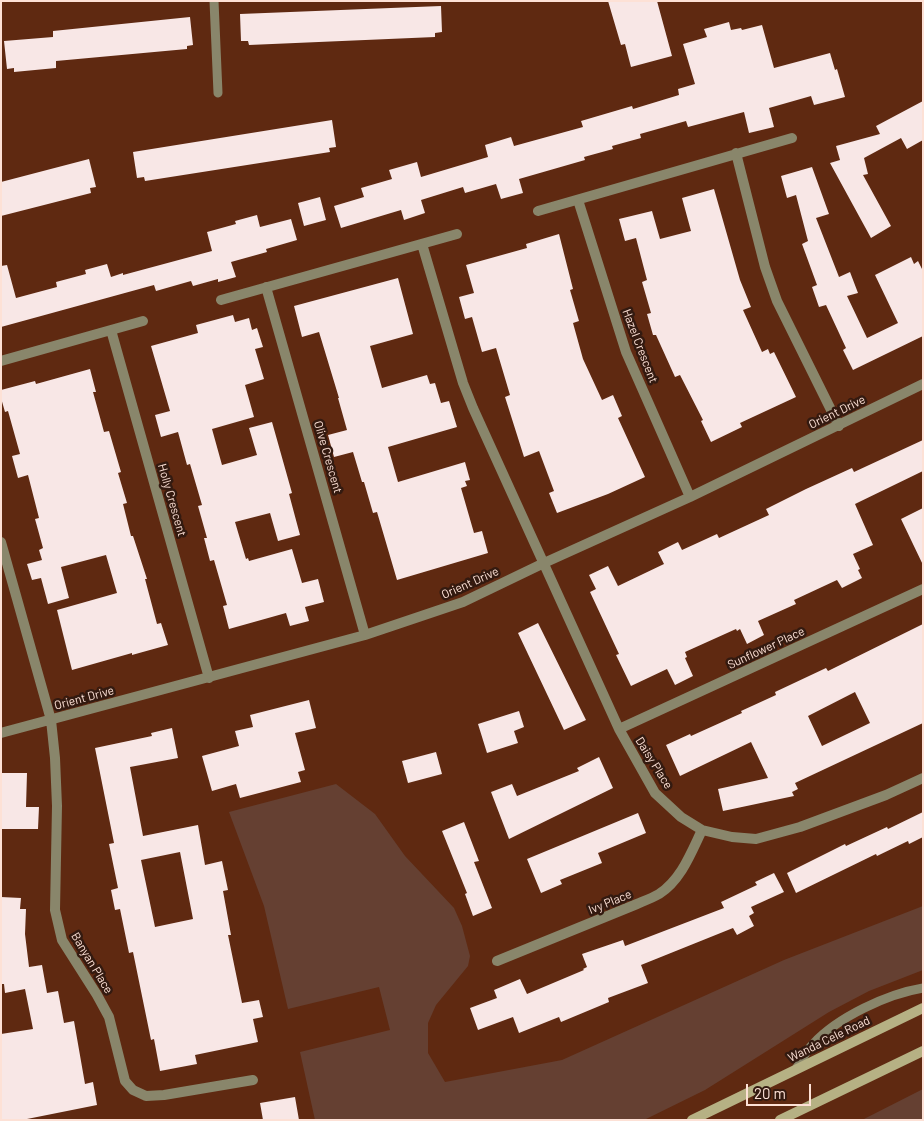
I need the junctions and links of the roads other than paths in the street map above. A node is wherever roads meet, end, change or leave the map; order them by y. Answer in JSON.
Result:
{"nodes":[{"id":1,"x":214,"y":1,"type":"edge"},
{"id":2,"x":218,"y":93,"type":"dead end"},
{"id":3,"x":792,"y":138,"type":"dead end"},
{"id":4,"x":736,"y":153,"type":"junction"},
{"id":5,"x":578,"y":200,"type":"junction"},
{"id":6,"x":538,"y":211,"type":"dead end"},
{"id":7,"x":456,"y":234,"type":"dead end"},
{"id":8,"x":422,"y":244,"type":"junction"},
{"id":9,"x":266,"y":287,"type":"junction"},
{"id":10,"x":221,"y":300,"type":"dead end"},
{"id":11,"x":143,"y":321,"type":"dead end"},
{"id":12,"x":111,"y":330,"type":"junction"},
{"id":13,"x":1,"y":361,"type":"edge"},
{"id":14,"x":923,"y":384,"type":"edge"},
{"id":15,"x":839,"y":426,"type":"junction"},
{"id":16,"x":690,"y":497,"type":"junction"},
{"id":17,"x":1,"y":542,"type":"edge"},
{"id":18,"x":544,"y":563,"type":"junction"},
{"id":19,"x":923,"y":589,"type":"edge"},
{"id":20,"x":365,"y":635,"type":"junction"},
{"id":21,"x":209,"y":678,"type":"junction"},
{"id":22,"x":51,"y":720,"type":"junction"},
{"id":23,"x":619,"y":729,"type":"junction"},
{"id":24,"x":1,"y":734,"type":"edge"},
{"id":25,"x":923,"y":778,"type":"edge"},
{"id":26,"x":702,"y":830,"type":"junction"},
{"id":27,"x":497,"y":961,"type":"dead end"},
{"id":28,"x":923,"y":988,"type":"edge"},
{"id":29,"x":923,"y":1008,"type":"edge"},
{"id":30,"x":923,"y":1051,"type":"edge"},
{"id":31,"x":796,"y":1069,"type":"junction"},
{"id":32,"x":252,"y":1080,"type":"dead end"},
{"id":33,"x":695,"y":1119,"type":"edge"},
{"id":34,"x":780,"y":1120,"type":"edge"}],
"edges":[{"from":1,"to":2,"type":"lane"},
{"from":3,"to":4,"type":"street"},
{"from":4,"to":5,"type":"street"},
{"from":4,"to":15,"type":"street"},
{"from":5,"to":6,"type":"street"},
{"from":5,"to":16,"type":"street","name":"Hazel Crescent"},
{"from":7,"to":8,"type":"street"},
{"from":8,"to":9,"type":"street"},
{"from":8,"to":18,"type":"street"},
{"from":9,"to":10,"type":"street"},
{"from":9,"to":20,"type":"street","name":"Olive Crescent"},
{"from":11,"to":12,"type":"street"},
{"from":12,"to":13,"type":"street"},
{"from":12,"to":21,"type":"street","name":"Holly Crescent"},
{"from":14,"to":15,"type":"street","name":"Orient Drive"},
{"from":15,"to":16,"type":"street","name":"Orient Drive"},
{"from":16,"to":18,"type":"street","name":"Orient Drive"},
{"from":17,"to":22,"type":"street"},
{"from":18,"to":20,"type":"street","name":"Orient Drive"},
{"from":18,"to":23,"type":"street","name":"Daisy Place"},
{"from":19,"to":23,"type":"street","name":"Sunflower Place"},
{"from":20,"to":21,"type":"street","name":"Orient Drive"},
{"from":21,"to":22,"type":"street","name":"Orient Drive"},
{"from":22,"to":24,"type":"street","name":"Orient Drive"},
{"from":22,"to":32,"type":"street","name":"Banyan Place"},
{"from":23,"to":26,"type":"street","name":"Daisy Place"},
{"from":25,"to":26,"type":"street","name":"Daisy Place"},
{"from":26,"to":27,"type":"street","name":"Ivy Place"},
{"from":28,"to":31,"type":"lane"},
{"from":29,"to":31,"type":"street","name":"Wanda Cele Road"},
{"from":30,"to":34,"type":"street"},
{"from":31,"to":33,"type":"street","name":"Wanda Cele Road"}]}
